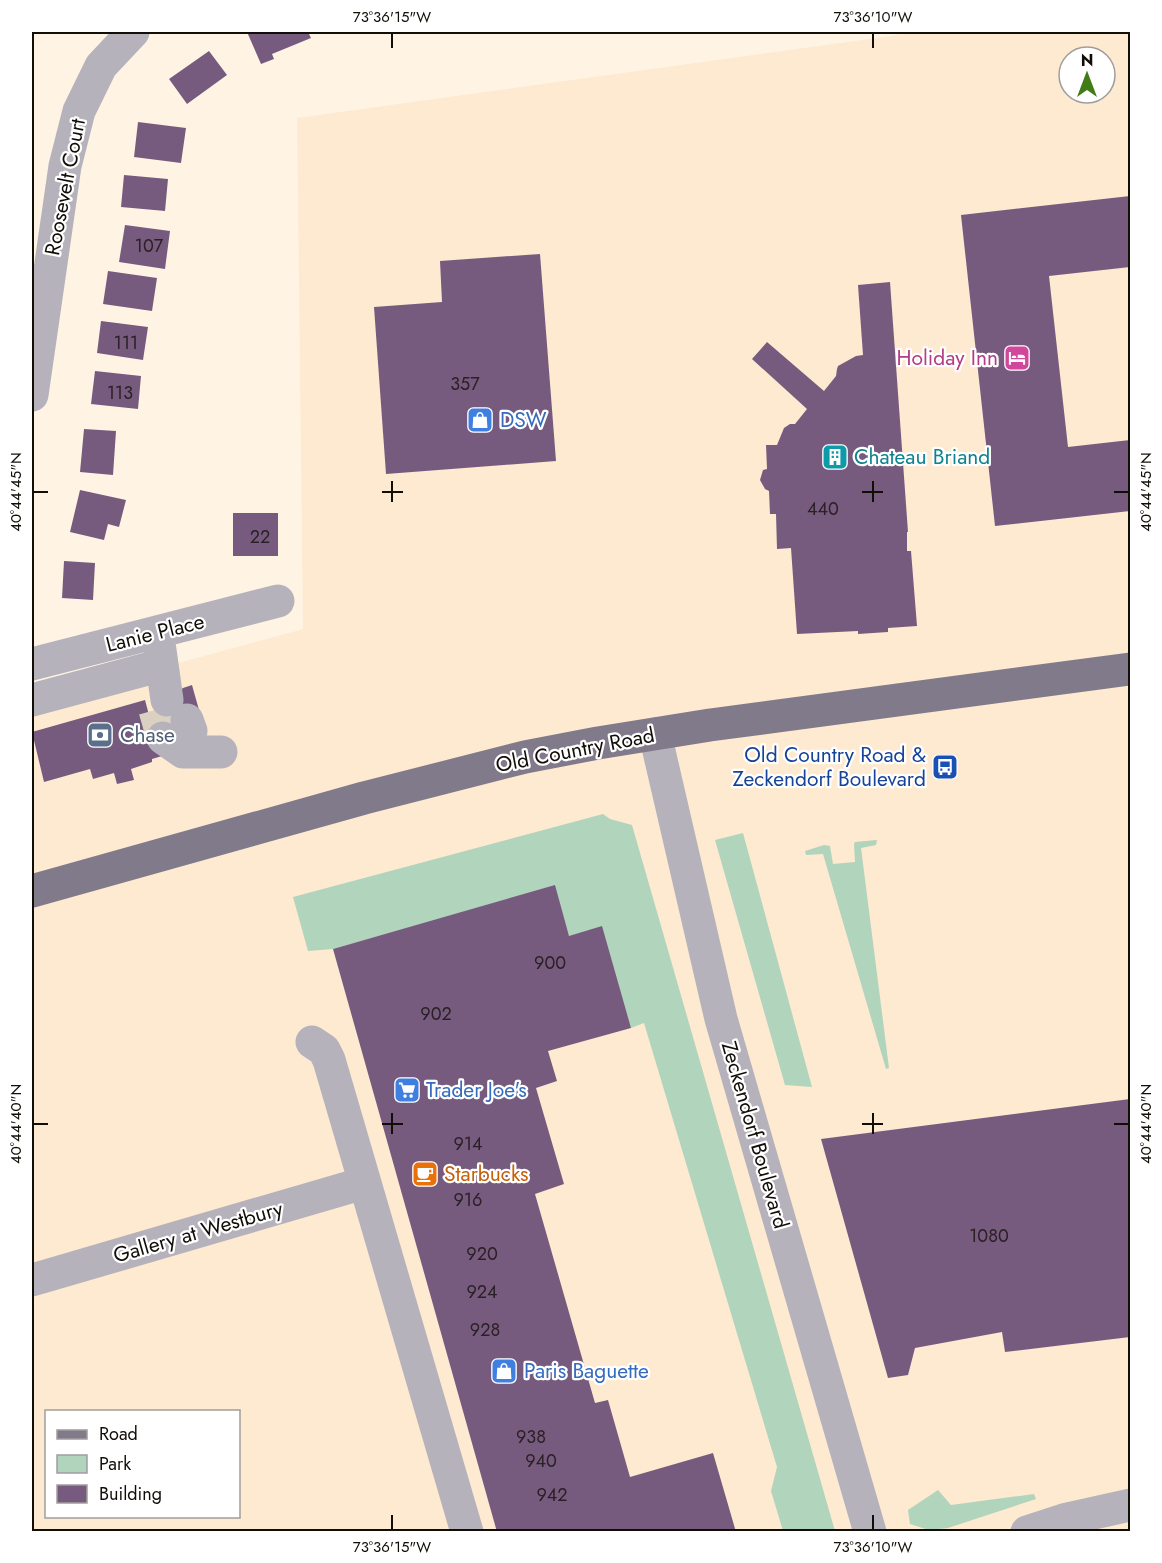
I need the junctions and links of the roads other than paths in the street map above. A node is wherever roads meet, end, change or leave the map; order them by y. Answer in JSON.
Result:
{"nodes":[{"id":1,"x":133,"y":32,"type":"edge"},
{"id":2,"x":32,"y":395,"type":"edge"},
{"id":3,"x":278,"y":602,"type":"dead end"},
{"id":4,"x":157,"y":632,"type":"junction"},
{"id":5,"x":32,"y":664,"type":"edge"},
{"id":6,"x":1131,"y":669,"type":"edge"},
{"id":7,"x":32,"y":700,"type":"edge"},
{"id":8,"x":171,"y":713,"type":"junction"},
{"id":9,"x":655,"y":734,"type":"junction"},
{"id":10,"x":221,"y":752,"type":"dead end"},
{"id":11,"x":32,"y":891,"type":"edge"},
{"id":12,"x":312,"y":1042,"type":"dead end"},
{"id":13,"x":364,"y":1183,"type":"junction"},
{"id":14,"x":32,"y":1280,"type":"edge"},
{"id":15,"x":1131,"y":1505,"type":"edge"},
{"id":16,"x":467,"y":1532,"type":"edge"},
{"id":17,"x":870,"y":1532,"type":"edge"},
{"id":18,"x":1027,"y":1532,"type":"edge"}],
"edges":[{"from":1,"to":2,"type":"street","name":"Roosevelt Court"},
{"from":3,"to":4,"type":"street","name":"Lanie Place"},
{"from":4,"to":5,"type":"street","name":"Lanie Place"},
{"from":4,"to":8,"type":"street"},
{"from":6,"to":9,"type":"main road","name":"Old Country Road"},
{"from":7,"to":8,"type":"street"},
{"from":8,"to":10,"type":"street"},
{"from":9,"to":11,"type":"main road","name":"Old Country Road"},
{"from":9,"to":17,"type":"street","name":"Zeckendorf Boulevard"},
{"from":12,"to":13,"type":"street"},
{"from":13,"to":14,"type":"street","name":"Gallery at Westbury"},
{"from":13,"to":16,"type":"street"},
{"from":15,"to":18,"type":"street"}]}
